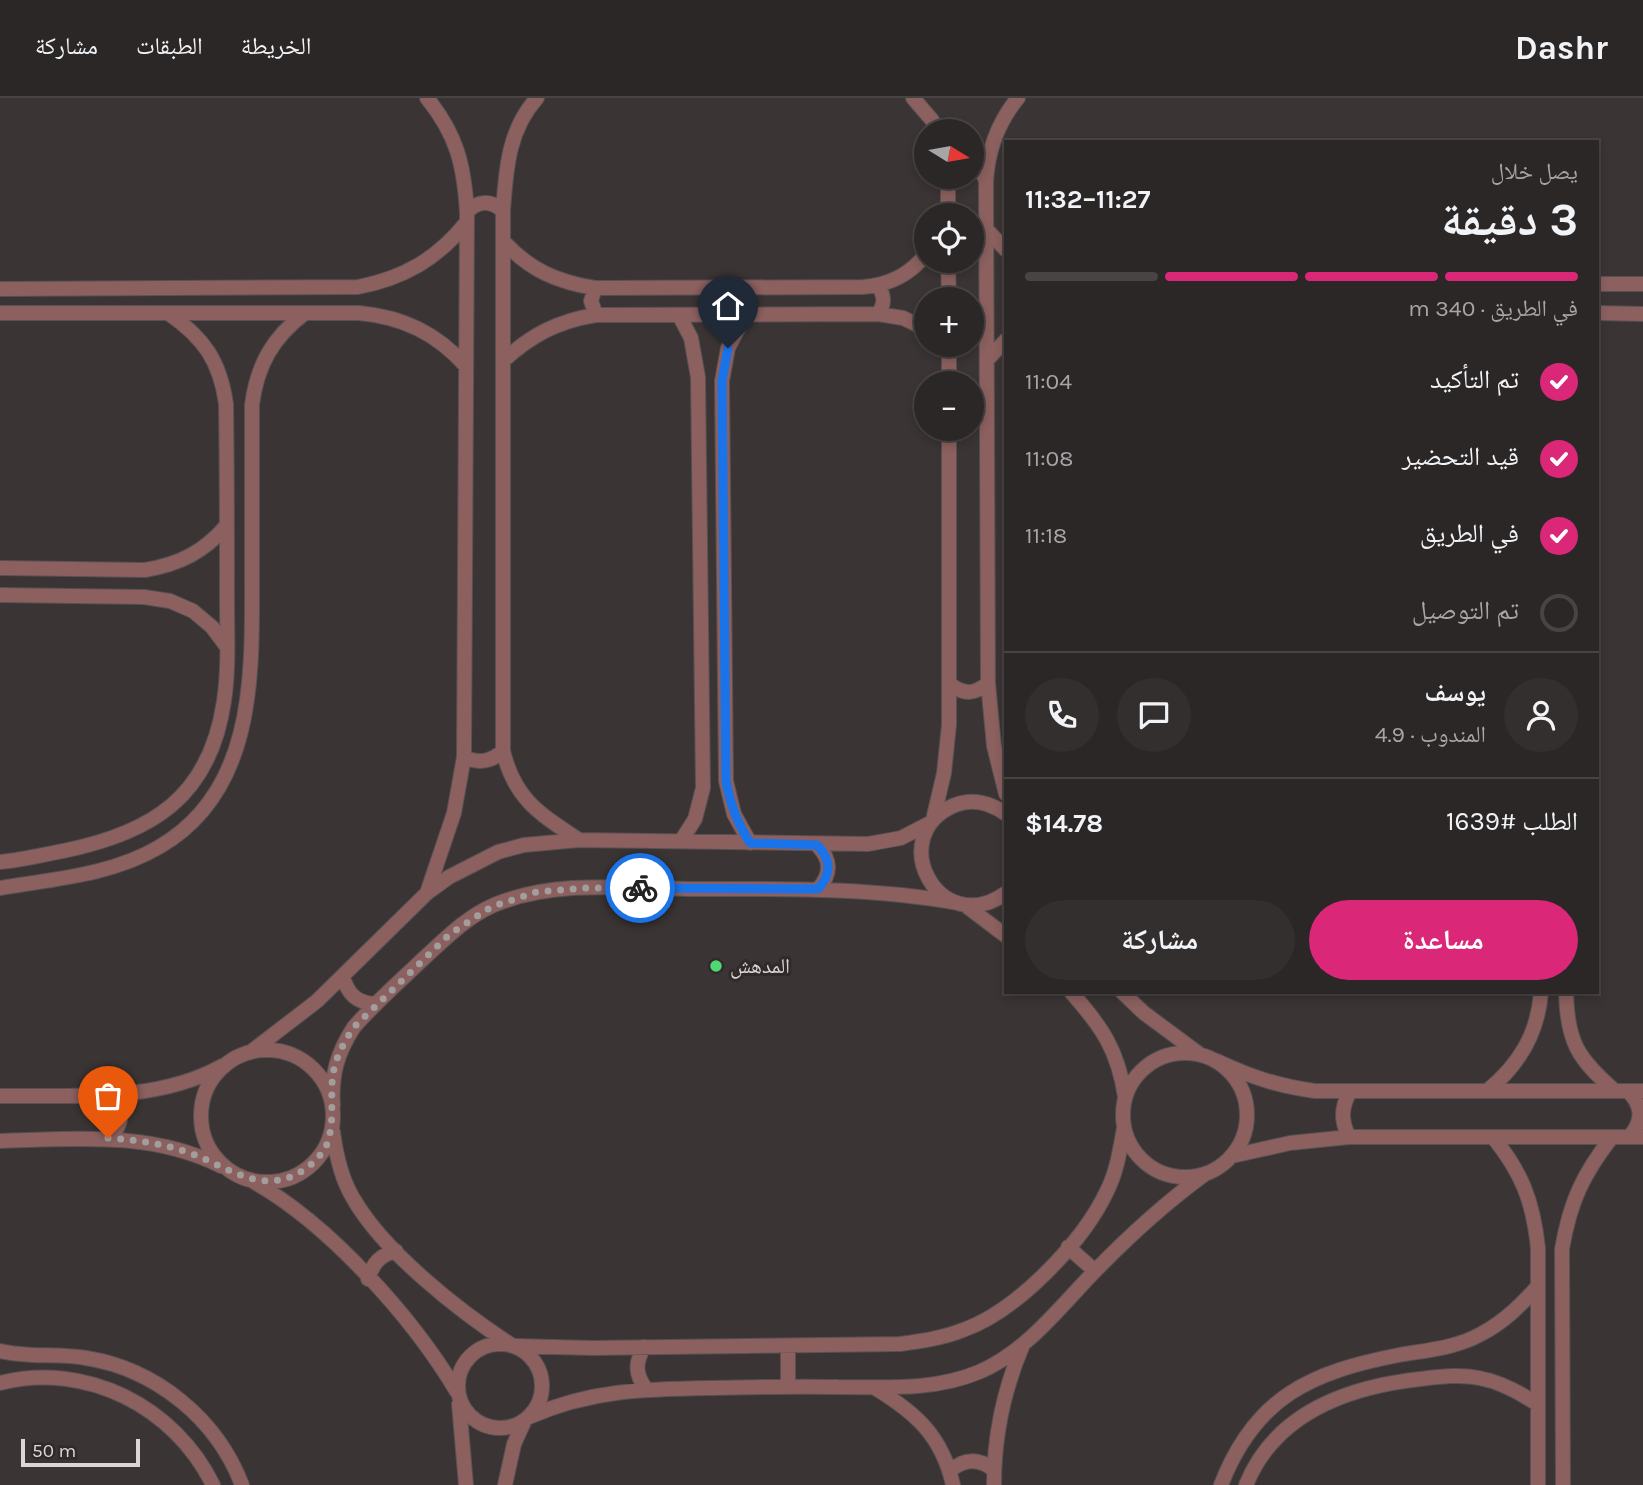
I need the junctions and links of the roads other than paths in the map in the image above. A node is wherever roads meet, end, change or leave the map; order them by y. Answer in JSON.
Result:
{"nodes":[{"id":1,"x":427,"y":98,"type":"edge"},
{"id":2,"x":537,"y":98,"type":"edge"},
{"id":3,"x":913,"y":98,"type":"edge"},
{"id":4,"x":1018,"y":98,"type":"edge"},
{"id":5,"x":931,"y":119,"type":"edge"},
{"id":6,"x":984,"y":176,"type":"edge"},
{"id":7,"x":986,"y":181,"type":"junction"},
{"id":8,"x":503,"y":211,"type":"junction"},
{"id":9,"x":467,"y":218,"type":"junction"},
{"id":10,"x":986,"y":230,"type":"junction"},
{"id":11,"x":503,"y":242,"type":"junction"},
{"id":12,"x":1004,"y":248,"type":"edge"},
{"id":13,"x":914,"y":267,"type":"edge"},
{"id":14,"x":1599,"y":284,"type":"edge"},
{"id":15,"x":1643,"y":284,"type":"edge"},
{"id":16,"x":878,"y":286,"type":"junction"},
{"id":17,"x":358,"y":287,"type":"junction"},
{"id":18,"x":71,"y":288,"type":"junction"},
{"id":19,"x":595,"y":288,"type":"junction"},
{"id":20,"x":0,"y":289,"type":"edge"},
{"id":21,"x":0,"y":313,"type":"edge"},
{"id":22,"x":72,"y":313,"type":"junction"},
{"id":23,"x":169,"y":313,"type":"junction"},
{"id":24,"x":304,"y":313,"type":"junction"},
{"id":25,"x":359,"y":313,"type":"junction"},
{"id":26,"x":746,"y":314,"type":"junction"},
{"id":27,"x":878,"y":314,"type":"junction"},
{"id":28,"x":1643,"y":314,"type":"edge"},
{"id":29,"x":596,"y":315,"type":"junction"},
{"id":30,"x":679,"y":315,"type":"junction"},
{"id":31,"x":1600,"y":316,"type":"edge"},
{"id":32,"x":914,"y":323,"type":"edge"},
{"id":33,"x":1004,"y":342,"type":"edge"},
{"id":34,"x":987,"y":360,"type":"junction"},
{"id":35,"x":503,"y":361,"type":"junction"},
{"id":36,"x":466,"y":366,"type":"junction"},
{"id":37,"x":226,"y":404,"type":"junction"},
{"id":38,"x":252,"y":405,"type":"junction"},
{"id":39,"x":984,"y":407,"type":"edge"},
{"id":40,"x":987,"y":407,"type":"junction"},
{"id":41,"x":949,"y":441,"type":"edge"},
{"id":42,"x":227,"y":525,"type":"junction"},
{"id":43,"x":1,"y":570,"type":"edge"},
{"id":44,"x":145,"y":570,"type":"junction"},
{"id":45,"x":1,"y":593,"type":"edge"},
{"id":46,"x":144,"y":597,"type":"junction"},
{"id":47,"x":227,"y":648,"type":"junction"},
{"id":48,"x":988,"y":684,"type":"junction"},
{"id":49,"x":950,"y":685,"type":"junction"},
{"id":50,"x":503,"y":751,"type":"junction"},
{"id":51,"x":208,"y":757,"type":"junction"},
{"id":52,"x":464,"y":757,"type":"junction"},
{"id":53,"x":229,"y":767,"type":"junction"},
{"id":54,"x":1004,"y":786,"type":"edge"},
{"id":55,"x":1004,"y":813,"type":"edge"},
{"id":56,"x":932,"y":822,"type":"junction"},
{"id":57,"x":579,"y":840,"type":"junction"},
{"id":58,"x":681,"y":841,"type":"junction"},
{"id":59,"x":750,"y":843,"type":"junction"},
{"id":60,"x":817,"y":845,"type":"junction"},
{"id":61,"x":0,"y":862,"type":"edge"},
{"id":62,"x":0,"y":888,"type":"edge"},
{"id":63,"x":818,"y":889,"type":"junction"},
{"id":64,"x":427,"y":893,"type":"junction"},
{"id":65,"x":1004,"y":894,"type":"edge"},
{"id":66,"x":961,"y":904,"type":"junction"},
{"id":67,"x":1004,"y":935,"type":"edge"},
{"id":68,"x":343,"y":975,"type":"junction"},
{"id":69,"x":1073,"y":994,"type":"edge"},
{"id":70,"x":1124,"y":994,"type":"edge"},
{"id":71,"x":1566,"y":994,"type":"edge"},
{"id":72,"x":1540,"y":999,"type":"edge"},
{"id":73,"x":375,"y":1004,"type":"junction"},
{"id":74,"x":1566,"y":1008,"type":"junction"},
{"id":75,"x":252,"y":1051,"type":"junction"},
{"id":76,"x":1199,"y":1053,"type":"junction"},
{"id":77,"x":232,"y":1060,"type":"junction"},
{"id":78,"x":1217,"y":1060,"type":"junction"},
{"id":79,"x":1487,"y":1091,"type":"junction"},
{"id":80,"x":1629,"y":1091,"type":"edge"},
{"id":81,"x":1349,"y":1093,"type":"junction"},
{"id":82,"x":109,"y":1094,"type":"junction"},
{"id":83,"x":0,"y":1096,"type":"edge"},
{"id":84,"x":1125,"y":1097,"type":"junction"},
{"id":85,"x":333,"y":1106,"type":"junction"},
{"id":86,"x":332,"y":1127,"type":"junction"},
{"id":87,"x":1124,"y":1129,"type":"junction"},
{"id":88,"x":1349,"y":1137,"type":"junction"},
{"id":89,"x":1493,"y":1137,"type":"junction"},
{"id":90,"x":1612,"y":1137,"type":"junction"},
{"id":91,"x":1636,"y":1137,"type":"edge"},
{"id":92,"x":108,"y":1138,"type":"junction"},
{"id":93,"x":0,"y":1141,"type":"edge"},
{"id":94,"x":1232,"y":1156,"type":"junction"},
{"id":95,"x":230,"y":1171,"type":"junction"},
{"id":96,"x":1205,"y":1174,"type":"junction"},
{"id":97,"x":250,"y":1180,"type":"junction"},
{"id":98,"x":1068,"y":1247,"type":"junction"},
{"id":99,"x":1538,"y":1248,"type":"junction"},
{"id":100,"x":1562,"y":1249,"type":"junction"},
{"id":101,"x":396,"y":1251,"type":"junction"},
{"id":102,"x":1095,"y":1271,"type":"junction"},
{"id":103,"x":368,"y":1279,"type":"junction"},
{"id":104,"x":1538,"y":1286,"type":"junction"},
{"id":105,"x":512,"y":1345,"type":"junction"},
{"id":106,"x":1023,"y":1345,"type":"junction"},
{"id":107,"x":644,"y":1347,"type":"junction"},
{"id":108,"x":788,"y":1347,"type":"junction"},
{"id":109,"x":1433,"y":1350,"type":"junction"},
{"id":110,"x":0,"y":1351,"type":"edge"},
{"id":111,"x":26,"y":1356,"type":"junction"},
{"id":112,"x":1436,"y":1377,"type":"junction"},
{"id":113,"x":25,"y":1379,"type":"junction"},
{"id":114,"x":0,"y":1383,"type":"edge"},
{"id":115,"x":788,"y":1386,"type":"junction"},
{"id":116,"x":874,"y":1387,"type":"junction"},
{"id":117,"x":646,"y":1389,"type":"junction"},
{"id":118,"x":458,"y":1394,"type":"junction"},
{"id":119,"x":1537,"y":1404,"type":"junction"},
{"id":120,"x":526,"y":1419,"type":"junction"},
{"id":121,"x":212,"y":1431,"type":"junction"},
{"id":122,"x":192,"y":1448,"type":"junction"},
{"id":123,"x":994,"y":1470,"type":"junction"},
{"id":124,"x":952,"y":1478,"type":"edge"},
{"id":125,"x":214,"y":1485,"type":"edge"},
{"id":126,"x":242,"y":1485,"type":"edge"},
{"id":127,"x":466,"y":1485,"type":"edge"},
{"id":128,"x":505,"y":1485,"type":"edge"},
{"id":129,"x":994,"y":1485,"type":"edge"},
{"id":130,"x":1221,"y":1485,"type":"edge"},
{"id":131,"x":1246,"y":1485,"type":"edge"},
{"id":132,"x":1538,"y":1485,"type":"edge"},
{"id":133,"x":1563,"y":1485,"type":"edge"}],
"edges":[{"from":1,"to":9,"type":"street"},
{"from":2,"to":8,"type":"street"},
{"from":3,"to":5,"type":"street"},
{"from":4,"to":7,"type":"street"},
{"from":6,"to":7,"type":"street"},
{"from":7,"to":10,"type":"street"},
{"from":8,"to":9,"type":"street"},
{"from":8,"to":11,"type":"street"},
{"from":9,"to":17,"type":"street"},
{"from":9,"to":36,"type":"street"},
{"from":10,"to":12,"type":"street"},
{"from":10,"to":34,"type":"street"},
{"from":11,"to":19,"type":"street"},
{"from":11,"to":35,"type":"street"},
{"from":13,"to":16,"type":"street"},
{"from":14,"to":15,"type":"street"},
{"from":16,"to":19,"type":"street"},
{"from":16,"to":27,"type":"street"},
{"from":17,"to":18,"type":"street"},
{"from":17,"to":25,"type":"street"},
{"from":18,"to":20,"type":"street"},
{"from":18,"to":22,"type":"street"},
{"from":19,"to":29,"type":"street"},
{"from":21,"to":22,"type":"street"},
{"from":22,"to":23,"type":"street"},
{"from":23,"to":24,"type":"street"},
{"from":23,"to":37,"type":"street"},
{"from":24,"to":25,"type":"street"},
{"from":24,"to":38,"type":"street"},
{"from":25,"to":36,"type":"street"},
{"from":26,"to":27,"type":"street"},
{"from":26,"to":30,"type":"street"},
{"from":26,"to":59,"type":"street"},
{"from":27,"to":32,"type":"street"},
{"from":28,"to":31,"type":"street"},
{"from":29,"to":30,"type":"street"},
{"from":29,"to":35,"type":"street"},
{"from":30,"to":58,"type":"street"},
{"from":33,"to":34,"type":"street"},
{"from":34,"to":40,"type":"street"},
{"from":35,"to":50,"type":"street"},
{"from":36,"to":52,"type":"street"},
{"from":37,"to":38,"type":"street"},
{"from":37,"to":42,"type":"street"},
{"from":38,"to":53,"type":"street"},
{"from":39,"to":40,"type":"street"},
{"from":40,"to":48,"type":"street"},
{"from":41,"to":49,"type":"street"},
{"from":42,"to":44,"type":"street"},
{"from":42,"to":47,"type":"street"},
{"from":43,"to":44,"type":"street"},
{"from":44,"to":46,"type":"street"},
{"from":45,"to":46,"type":"street"},
{"from":46,"to":47,"type":"street"},
{"from":47,"to":51,"type":"street"},
{"from":48,"to":49,"type":"street"},
{"from":48,"to":54,"type":"street"},
{"from":49,"to":56,"type":"street"},
{"from":50,"to":52,"type":"street"},
{"from":50,"to":57,"type":"street"},
{"from":51,"to":53,"type":"street"},
{"from":51,"to":61,"type":"street"},
{"from":52,"to":64,"type":"street"},
{"from":53,"to":62,"type":"street"},
{"from":55,"to":56,"type":"street"},
{"from":56,"to":60,"type":"street"},
{"from":56,"to":66,"type":"street"},
{"from":57,"to":58,"type":"street"},
{"from":57,"to":64,"type":"street"},
{"from":58,"to":59,"type":"street"},
{"from":59,"to":60,"type":"street"},
{"from":60,"to":63,"type":"street"},
{"from":63,"to":66,"type":"street"},
{"from":63,"to":73,"type":"street"},
{"from":64,"to":68,"type":"street"},
{"from":65,"to":66,"type":"street"},
{"from":66,"to":67,"type":"street"},
{"from":68,"to":73,"type":"street"},
{"from":68,"to":75,"type":"street"},
{"from":69,"to":84,"type":"street"},
{"from":70,"to":76,"type":"street"},
{"from":71,"to":74,"type":"street"},
{"from":72,"to":74,"type":"street"},
{"from":72,"to":79,"type":"street"},
{"from":73,"to":85,"type":"street"},
{"from":74,"to":80,"type":"street"},
{"from":75,"to":77,"type":"street"},
{"from":75,"to":85,"type":"street"},
{"from":76,"to":78,"type":"street"},
{"from":76,"to":84,"type":"street"},
{"from":77,"to":82,"type":"street"},
{"from":77,"to":95,"type":"street"},
{"from":78,"to":81,"type":"street"},
{"from":78,"to":94,"type":"street"},
{"from":79,"to":80,"type":"street"},
{"from":79,"to":81,"type":"street"},
{"from":80,"to":91,"type":"street"},
{"from":81,"to":88,"type":"street"},
{"from":82,"to":83,"type":"street"},
{"from":82,"to":92,"type":"street"},
{"from":84,"to":87,"type":"street"},
{"from":85,"to":86,"type":"street"},
{"from":86,"to":97,"type":"street"},
{"from":86,"to":101,"type":"street"},
{"from":87,"to":96,"type":"street"},
{"from":87,"to":98,"type":"street"},
{"from":88,"to":89,"type":"street"},
{"from":88,"to":94,"type":"street"},
{"from":89,"to":90,"type":"street"},
{"from":89,"to":99,"type":"street"},
{"from":90,"to":91,"type":"street"},
{"from":90,"to":100,"type":"street"},
{"from":92,"to":93,"type":"street"},
{"from":92,"to":95,"type":"street"},
{"from":94,"to":96,"type":"street"},
{"from":95,"to":97,"type":"street"},
{"from":96,"to":102,"type":"street"},
{"from":97,"to":103,"type":"street"},
{"from":98,"to":102,"type":"street"},
{"from":98,"to":108,"type":"street"},
{"from":99,"to":100,"type":"street"},
{"from":99,"to":104,"type":"street"},
{"from":100,"to":133,"type":"street"},
{"from":101,"to":103,"type":"street"},
{"from":101,"to":105,"type":"street"},
{"from":102,"to":106,"type":"street"},
{"from":103,"to":118,"type":"street"},
{"from":104,"to":109,"type":"street"},
{"from":104,"to":119,"type":"street"},
{"from":105,"to":107,"type":"street"},
{"from":105,"to":118,"type":"street"},
{"from":105,"to":120,"type":"street"},
{"from":106,"to":116,"type":"street"},
{"from":106,"to":123,"type":"street"},
{"from":107,"to":108,"type":"street"},
{"from":107,"to":117,"type":"street"},
{"from":108,"to":115,"type":"street"},
{"from":109,"to":112,"type":"street"},
{"from":109,"to":130,"type":"street"},
{"from":110,"to":111,"type":"street"},
{"from":111,"to":113,"type":"street"},
{"from":111,"to":121,"type":"street"},
{"from":112,"to":119,"type":"street"},
{"from":112,"to":131,"type":"street"},
{"from":113,"to":114,"type":"street"},
{"from":113,"to":122,"type":"street"},
{"from":115,"to":116,"type":"street"},
{"from":115,"to":117,"type":"street"},
{"from":116,"to":124,"type":"street"},
{"from":117,"to":120,"type":"street"},
{"from":118,"to":120,"type":"street"},
{"from":118,"to":127,"type":"street"},
{"from":119,"to":132,"type":"street"},
{"from":120,"to":128,"type":"street"},
{"from":121,"to":122,"type":"street"},
{"from":121,"to":126,"type":"street"},
{"from":122,"to":125,"type":"street"},
{"from":123,"to":124,"type":"street"},
{"from":123,"to":129,"type":"street"}]}
